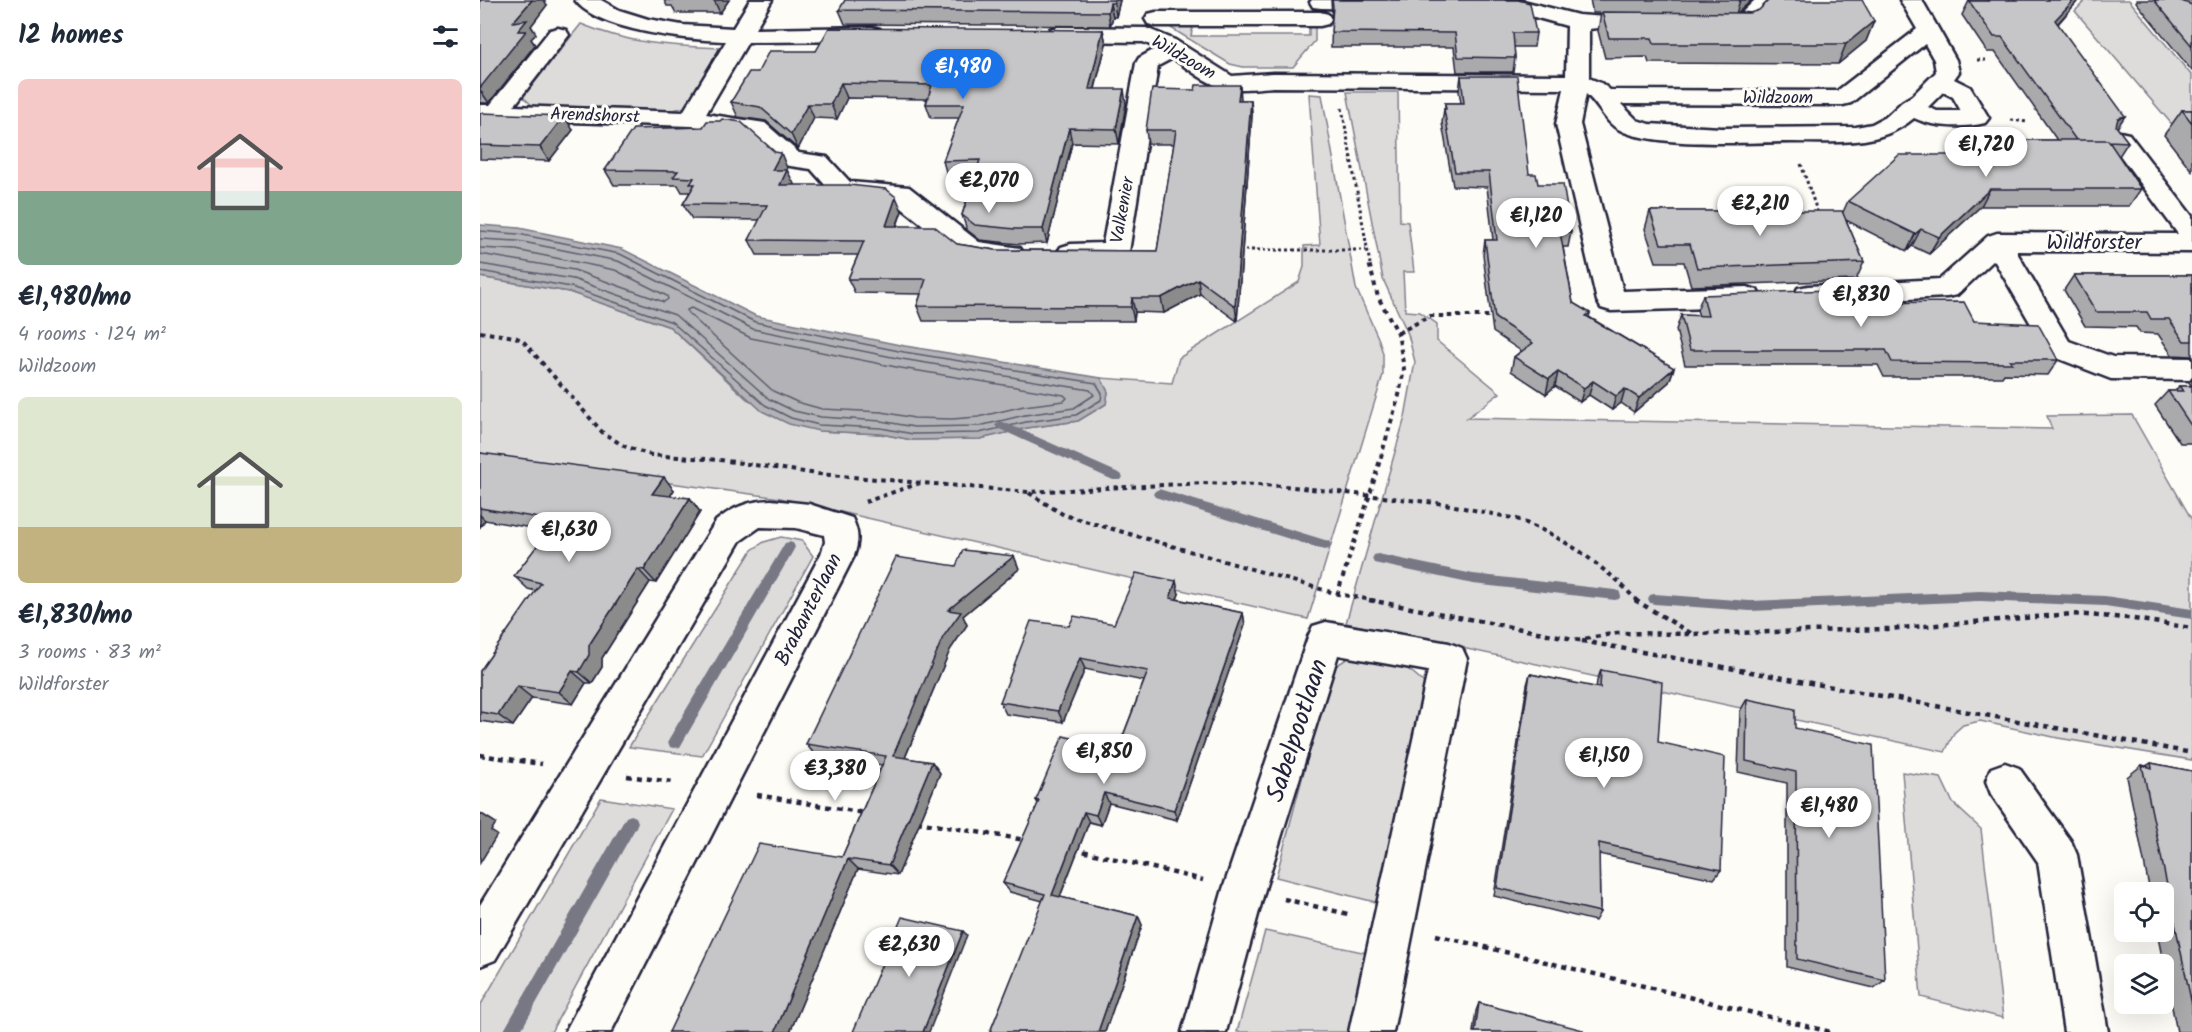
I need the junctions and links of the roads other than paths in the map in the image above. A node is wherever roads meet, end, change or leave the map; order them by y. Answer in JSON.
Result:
{"nodes":[{"id":1,"x":586,"y":0,"type":"edge"},
{"id":2,"x":761,"y":0,"type":"edge"},
{"id":3,"x":1494,"y":0,"type":"edge"},
{"id":4,"x":1767,"y":0,"type":"edge"},
{"id":5,"x":1911,"y":0,"type":"edge"},
{"id":6,"x":1402,"y":3,"type":"edge"},
{"id":7,"x":1471,"y":3,"type":"edge"},
{"id":8,"x":1154,"y":18,"type":"edge"},
{"id":9,"x":1578,"y":22,"type":"junction"},
{"id":10,"x":1617,"y":22,"type":"edge"},
{"id":11,"x":1697,"y":22,"type":"edge"},
{"id":12,"x":1928,"y":31,"type":"junction"},
{"id":13,"x":740,"y":34,"type":"junction"},
{"id":14,"x":896,"y":34,"type":"edge"},
{"id":15,"x":1040,"y":34,"type":"edge"},
{"id":16,"x":558,"y":35,"type":"dead end"},
{"id":17,"x":1173,"y":49,"type":"junction"},
{"id":18,"x":1577,"y":82,"type":"junction"},
{"id":19,"x":1941,"y":82,"type":"junction"},
{"id":20,"x":1604,"y":97,"type":"junction"},
{"id":21,"x":1910,"y":107,"type":"junction"},
{"id":22,"x":489,"y":112,"type":"edge"},
{"id":23,"x":691,"y":119,"type":"junction"},
{"id":24,"x":2120,"y":139,"type":"edge"},
{"id":25,"x":2192,"y":234,"type":"edge"},
{"id":26,"x":1997,"y":242,"type":"junction"},
{"id":27,"x":2192,"y":243,"type":"edge"},
{"id":28,"x":2192,"y":369,"type":"edge"},
{"id":29,"x":2005,"y":781,"type":"dead end"},
{"id":30,"x":480,"y":945,"type":"edge"},
{"id":31,"x":587,"y":1032,"type":"edge"},
{"id":32,"x":1204,"y":1032,"type":"edge"},
{"id":33,"x":1371,"y":1032,"type":"edge"},
{"id":34,"x":2086,"y":1032,"type":"edge"}],
"edges":[{"from":1,"to":13,"type":"street"},
{"from":2,"to":13,"type":"street"},
{"from":3,"to":7,"type":"street"},
{"from":3,"to":9,"type":"street"},
{"from":4,"to":11,"type":"street"},
{"from":5,"to":12,"type":"street"},
{"from":6,"to":8,"type":"street"},
{"from":8,"to":15,"type":"street","name":"Wildzoom"},
{"from":8,"to":17,"type":"street","name":"Wildzoom"},
{"from":9,"to":10,"type":"street"},
{"from":9,"to":18,"type":"street"},
{"from":12,"to":19,"type":"street"},
{"from":12,"to":20,"type":"street","name":"Wildzoom"},
{"from":13,"to":14,"type":"street"},
{"from":13,"to":23,"type":"street"},
{"from":16,"to":22,"type":"street","name":"Arendshorst"},
{"from":17,"to":18,"type":"street","name":"Wildzoom"},
{"from":17,"to":23,"type":"street","name":"Valkenier"},
{"from":18,"to":20,"type":"street","name":"Wildzoom"},
{"from":18,"to":26,"type":"street"},
{"from":19,"to":21,"type":"street","name":"Wildzoom"},
{"from":19,"to":21,"type":"street"},
{"from":20,"to":21,"type":"street","name":"Wildzoom"},
{"from":22,"to":23,"type":"street","name":"Arendshorst"},
{"from":24,"to":25,"type":"street"},
{"from":26,"to":27,"type":"street","name":"Wildforster"},
{"from":26,"to":28,"type":"street"},
{"from":29,"to":34,"type":"street"},
{"from":30,"to":31,"type":"street","name":"Brabanterlaan"},
{"from":32,"to":33,"type":"street","name":"Sabelpootlaan"}]}
